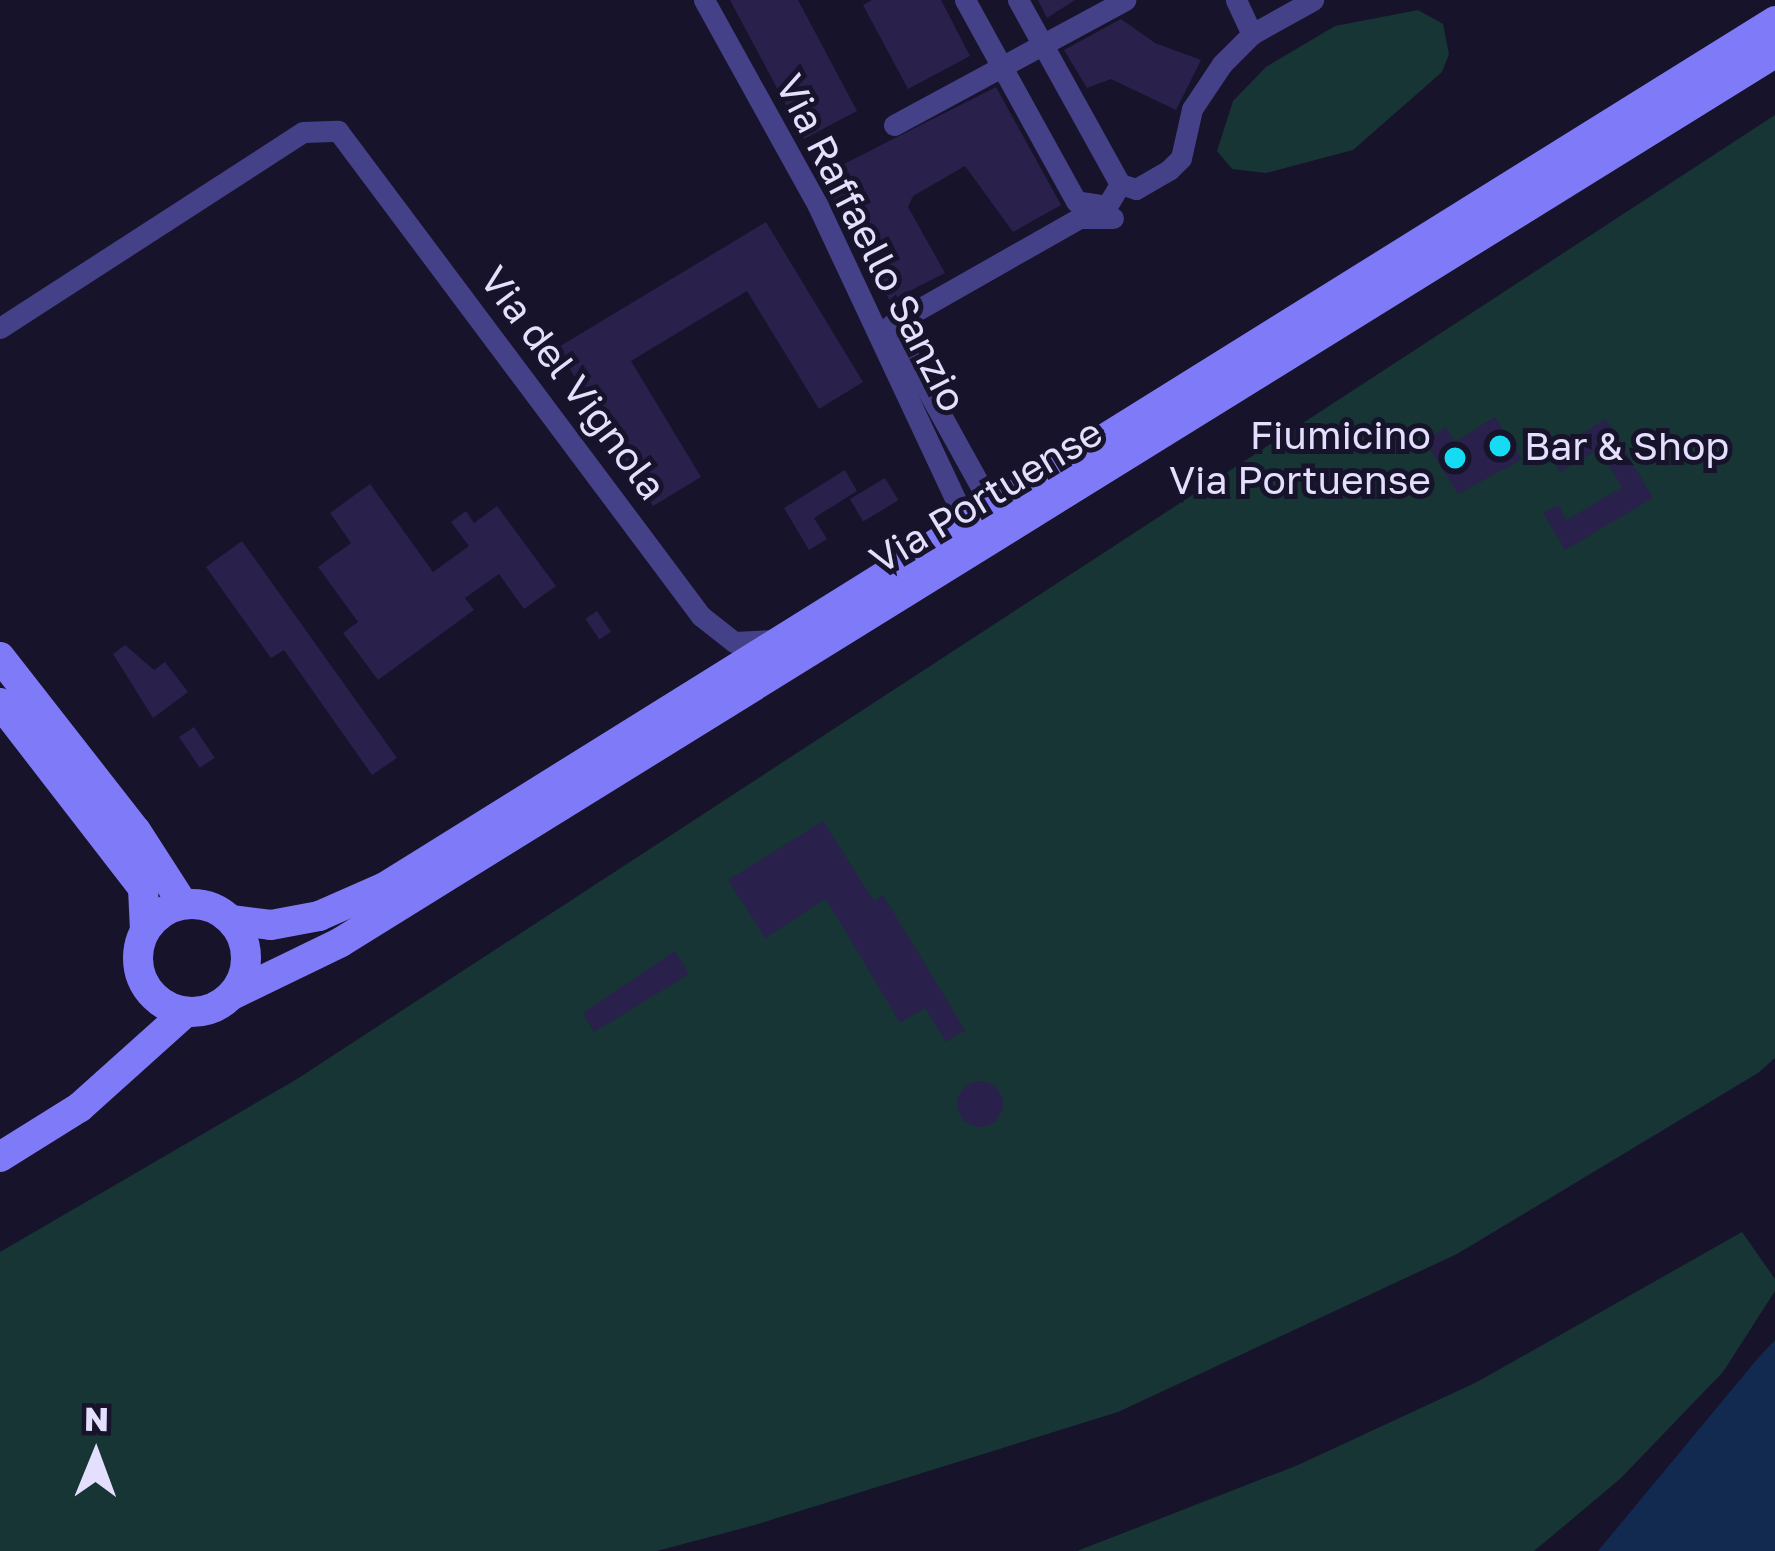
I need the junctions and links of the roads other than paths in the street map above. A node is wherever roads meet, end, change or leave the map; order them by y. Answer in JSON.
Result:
{"nodes":[{"id":1,"x":704,"y":0,"type":"edge"},
{"id":2,"x":965,"y":0,"type":"edge"},
{"id":3,"x":1018,"y":0,"type":"edge"},
{"id":4,"x":1125,"y":0,"type":"edge"},
{"id":5,"x":1236,"y":0,"type":"edge"},
{"id":6,"x":1313,"y":0,"type":"edge"},
{"id":7,"x":1775,"y":21,"type":"edge"},
{"id":8,"x":1252,"y":34,"type":"junction"},
{"id":9,"x":1043,"y":45,"type":"junction"},
{"id":10,"x":1775,"y":53,"type":"edge"},
{"id":11,"x":1003,"y":67,"type":"junction"},
{"id":12,"x":894,"y":125,"type":"dead end"},
{"id":13,"x":1120,"y":184,"type":"junction"},
{"id":14,"x":1112,"y":218,"type":"dead end"},
{"id":15,"x":0,"y":328,"type":"edge"},
{"id":16,"x":979,"y":514,"type":"junction"},
{"id":17,"x":784,"y":635,"type":"junction"},
{"id":18,"x":0,"y":657,"type":"edge"},
{"id":19,"x":0,"y":703,"type":"edge"},
{"id":20,"x":183,"y":904,"type":"junction"},
{"id":21,"x":231,"y":920,"type":"junction"},
{"id":22,"x":145,"y":931,"type":"junction"},
{"id":23,"x":143,"y":983,"type":"junction"},
{"id":24,"x":232,"y":995,"type":"junction"},
{"id":25,"x":186,"y":1012,"type":"junction"},
{"id":26,"x":119,"y":1072,"type":"junction"},
{"id":27,"x":0,"y":1157,"type":"edge"}],
"edges":[{"from":1,"to":16,"type":"street","name":"Via Raffaello Sanzio"},
{"from":2,"to":11,"type":"street"},
{"from":3,"to":9,"type":"street"},
{"from":4,"to":9,"type":"street"},
{"from":5,"to":8,"type":"street"},
{"from":6,"to":8,"type":"street"},
{"from":7,"to":16,"type":"street","name":"Via Portuense"},
{"from":8,"to":13,"type":"street"},
{"from":9,"to":11,"type":"street"},
{"from":9,"to":13,"type":"street"},
{"from":10,"to":24,"type":"street","name":"Via Portuense"},
{"from":11,"to":12,"type":"street"},
{"from":11,"to":13,"type":"street"},
{"from":14,"to":16,"type":"street"},
{"from":15,"to":17,"type":"street","name":"Via del Vignola"},
{"from":16,"to":17,"type":"street","name":"Via Portuense"},
{"from":17,"to":21,"type":"street","name":"Via Portuense"},
{"from":18,"to":20,"type":"street"},
{"from":19,"to":22,"type":"street"},
{"from":20,"to":21,"type":"street"},
{"from":20,"to":22,"type":"street"},
{"from":21,"to":24,"type":"street"},
{"from":22,"to":23,"type":"street"},
{"from":23,"to":25,"type":"street"},
{"from":23,"to":26,"type":"street"},
{"from":24,"to":25,"type":"street"},
{"from":25,"to":26,"type":"street"},
{"from":26,"to":27,"type":"street"}]}
